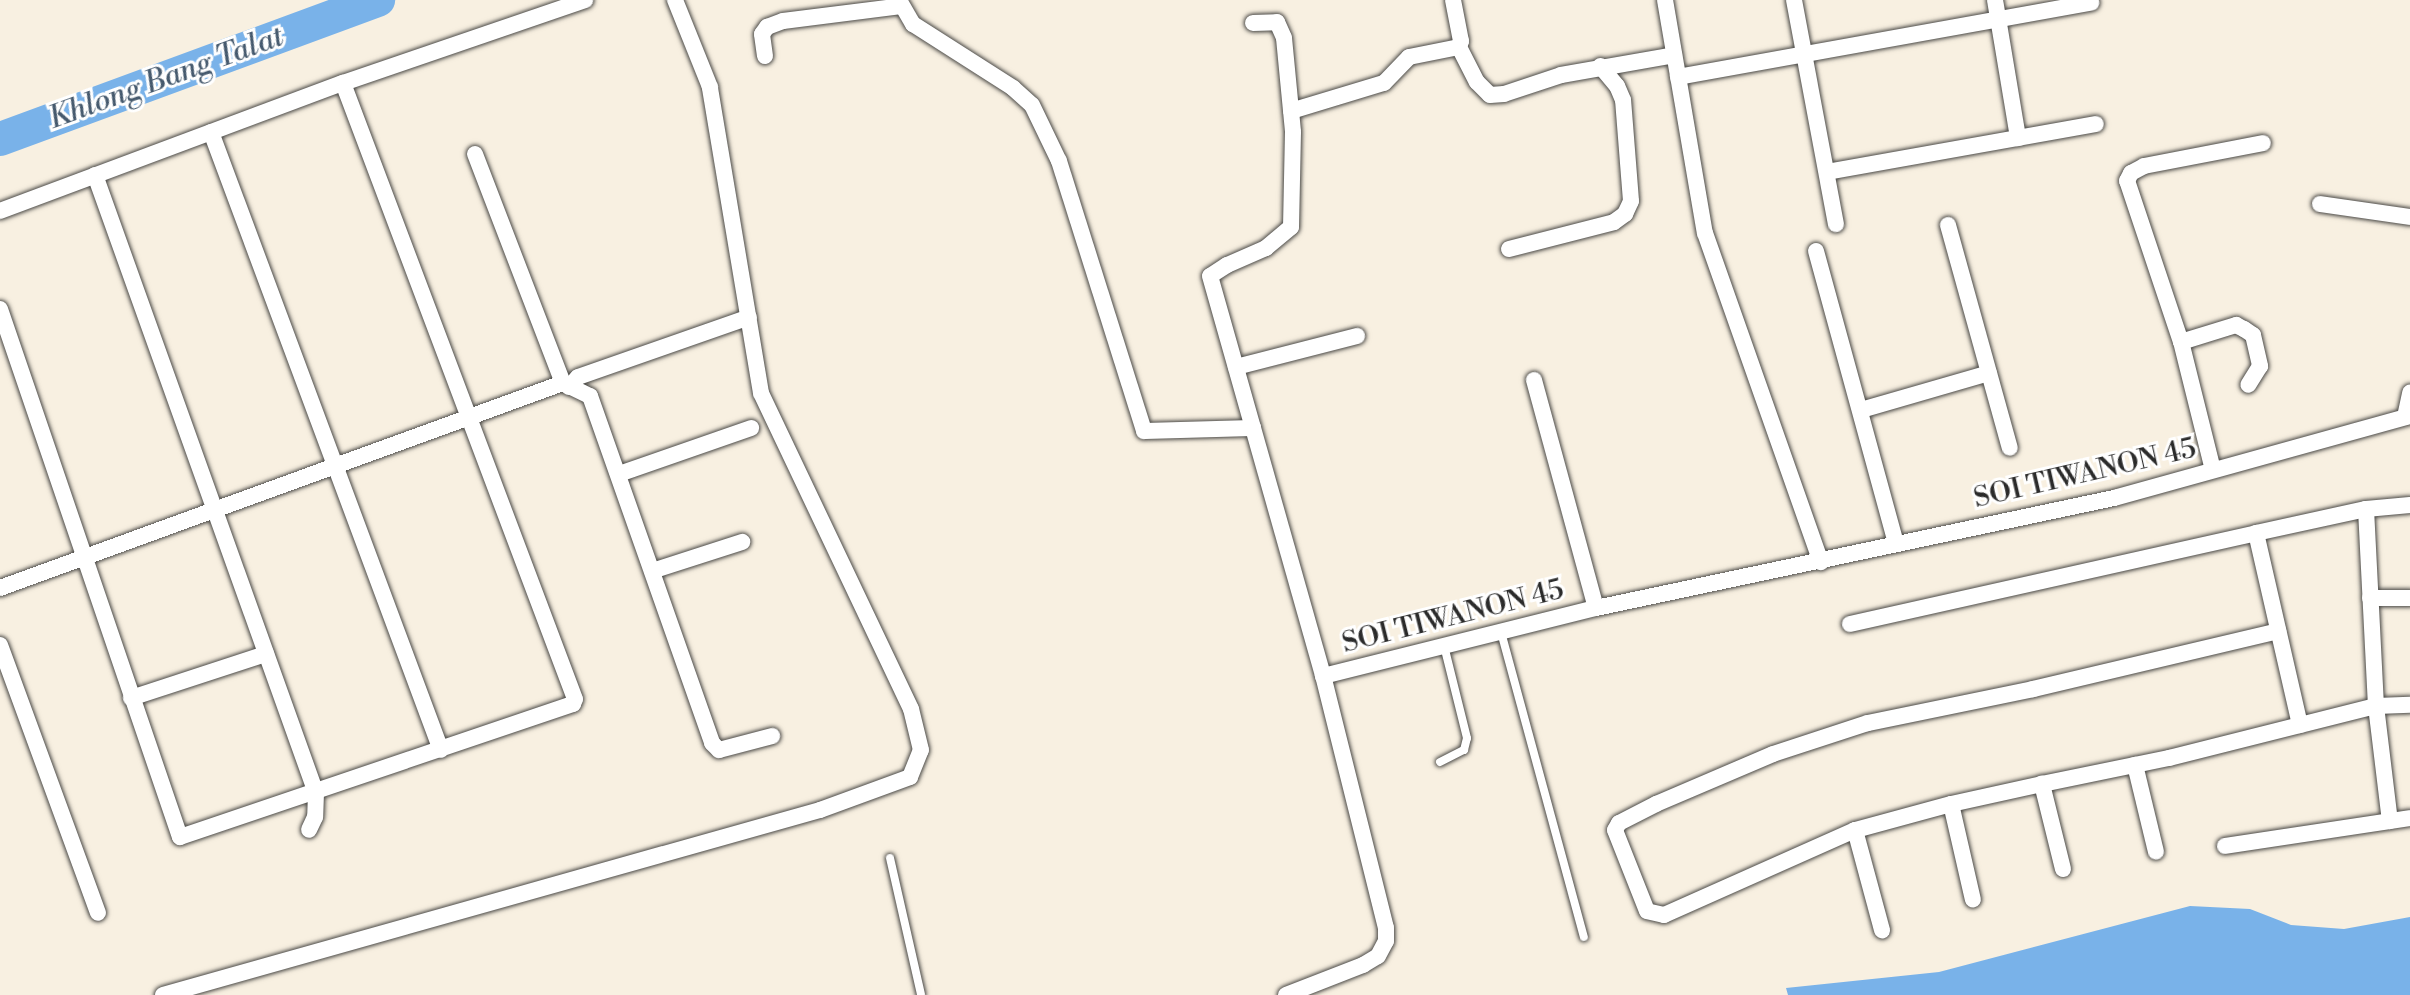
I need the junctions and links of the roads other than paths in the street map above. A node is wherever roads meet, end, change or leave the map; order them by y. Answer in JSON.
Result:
{"nodes":[{"id":1,"x":585,"y":0,"type":"edge"},
{"id":2,"x":675,"y":0,"type":"edge"},
{"id":3,"x":1453,"y":0,"type":"edge"},
{"id":4,"x":1665,"y":0,"type":"edge"},
{"id":5,"x":1794,"y":0,"type":"edge"},
{"id":6,"x":1995,"y":0,"type":"edge"},
{"id":7,"x":900,"y":3,"type":"edge"},
{"id":8,"x":2091,"y":3,"type":"dead end"},
{"id":9,"x":1999,"y":19,"type":"junction"},
{"id":10,"x":1253,"y":23,"type":"dead end"},
{"id":11,"x":1459,"y":47,"type":"junction"},
{"id":12,"x":1804,"y":54,"type":"junction"},
{"id":13,"x":1674,"y":55,"type":"junction"},
{"id":14,"x":765,"y":56,"type":"dead end"},
{"id":15,"x":1600,"y":66,"type":"junction"},
{"id":16,"x":1678,"y":77,"type":"junction"},
{"id":17,"x":343,"y":83,"type":"junction"},
{"id":18,"x":1291,"y":111,"type":"junction"},
{"id":19,"x":2096,"y":124,"type":"dead end"},
{"id":20,"x":211,"y":132,"type":"junction"},
{"id":21,"x":2018,"y":138,"type":"junction"},
{"id":22,"x":2263,"y":143,"type":"dead end"},
{"id":23,"x":475,"y":154,"type":"dead end"},
{"id":24,"x":1827,"y":172,"type":"junction"},
{"id":25,"x":95,"y":175,"type":"junction"},
{"id":26,"x":2320,"y":204,"type":"dead end"},
{"id":27,"x":0,"y":211,"type":"edge"},
{"id":28,"x":2410,"y":217,"type":"edge"},
{"id":29,"x":1836,"y":224,"type":"dead end"},
{"id":30,"x":1948,"y":225,"type":"dead end"},
{"id":31,"x":1509,"y":249,"type":"dead end"},
{"id":32,"x":1816,"y":251,"type":"dead end"},
{"id":33,"x":0,"y":309,"type":"edge"},
{"id":34,"x":749,"y":317,"type":"junction"},
{"id":35,"x":1357,"y":336,"type":"dead end"},
{"id":36,"x":2181,"y":342,"type":"junction"},
{"id":37,"x":1236,"y":367,"type":"junction"},
{"id":38,"x":1989,"y":373,"type":"junction"},
{"id":39,"x":1534,"y":380,"type":"dead end"},
{"id":40,"x":566,"y":385,"type":"junction"},
{"id":41,"x":2248,"y":385,"type":"dead end"},
{"id":42,"x":2410,"y":393,"type":"edge"},
{"id":43,"x":1861,"y":410,"type":"junction"},
{"id":44,"x":2407,"y":416,"type":"edge"},
{"id":45,"x":470,"y":418,"type":"junction"},
{"id":46,"x":751,"y":428,"type":"dead end"},
{"id":47,"x":1253,"y":428,"type":"junction"},
{"id":48,"x":2010,"y":448,"type":"dead end"},
{"id":49,"x":338,"y":466,"type":"junction"},
{"id":50,"x":2213,"y":470,"type":"junction"},
{"id":51,"x":619,"y":474,"type":"junction"},
{"id":52,"x":2410,"y":505,"type":"edge"},
{"id":53,"x":2366,"y":509,"type":"junction"},
{"id":54,"x":215,"y":511,"type":"junction"},
{"id":55,"x":2256,"y":533,"type":"junction"},
{"id":56,"x":742,"y":542,"type":"dead end"},
{"id":57,"x":1896,"y":543,"type":"junction"},
{"id":58,"x":84,"y":558,"type":"junction"},
{"id":59,"x":1821,"y":562,"type":"junction"},
{"id":60,"x":652,"y":571,"type":"junction"},
{"id":61,"x":0,"y":588,"type":"edge"},
{"id":62,"x":2370,"y":598,"type":"junction"},
{"id":63,"x":2410,"y":598,"type":"edge"},
{"id":64,"x":1596,"y":608,"type":"junction"},
{"id":65,"x":1850,"y":624,"type":"dead end"},
{"id":66,"x":2278,"y":631,"type":"junction"},
{"id":67,"x":1501,"y":632,"type":"junction"},
{"id":68,"x":0,"y":645,"type":"edge"},
{"id":69,"x":1444,"y":646,"type":"junction"},
{"id":70,"x":266,"y":654,"type":"junction"},
{"id":71,"x":1323,"y":676,"type":"junction"},
{"id":72,"x":131,"y":698,"type":"junction"},
{"id":73,"x":2410,"y":705,"type":"edge"},
{"id":74,"x":2376,"y":706,"type":"junction"},
{"id":75,"x":2300,"y":725,"type":"junction"},
{"id":76,"x":772,"y":736,"type":"dead end"},
{"id":77,"x":441,"y":750,"type":"junction"},
{"id":78,"x":1440,"y":762,"type":"dead end"},
{"id":79,"x":2135,"y":765,"type":"junction"},
{"id":80,"x":2042,"y":784,"type":"junction"},
{"id":81,"x":316,"y":793,"type":"junction"},
{"id":82,"x":1951,"y":804,"type":"junction"},
{"id":83,"x":2410,"y":818,"type":"edge"},
{"id":84,"x":2390,"y":821,"type":"junction"},
{"id":85,"x":309,"y":830,"type":"dead end"},
{"id":86,"x":1855,"y":830,"type":"junction"},
{"id":87,"x":2225,"y":846,"type":"dead end"},
{"id":88,"x":2156,"y":852,"type":"dead end"},
{"id":89,"x":890,"y":858,"type":"dead end"},
{"id":90,"x":2063,"y":869,"type":"dead end"},
{"id":91,"x":1973,"y":900,"type":"dead end"},
{"id":92,"x":98,"y":913,"type":"dead end"},
{"id":93,"x":1882,"y":930,"type":"dead end"},
{"id":94,"x":1584,"y":937,"type":"dead end"},
{"id":95,"x":163,"y":995,"type":"edge"},
{"id":96,"x":921,"y":995,"type":"edge"},
{"id":97,"x":1286,"y":995,"type":"edge"}],
"edges":[{"from":1,"to":17,"type":"street"},
{"from":2,"to":34,"type":"street"},
{"from":3,"to":11,"type":"street"},
{"from":4,"to":13,"type":"street"},
{"from":5,"to":12,"type":"street"},
{"from":6,"to":9,"type":"street"},
{"from":7,"to":14,"type":"street"},
{"from":7,"to":47,"type":"street"},
{"from":8,"to":9,"type":"street"},
{"from":9,"to":12,"type":"street"},
{"from":9,"to":21,"type":"street"},
{"from":10,"to":18,"type":"street"},
{"from":11,"to":15,"type":"street"},
{"from":11,"to":18,"type":"street"},
{"from":12,"to":16,"type":"street"},
{"from":12,"to":24,"type":"street"},
{"from":13,"to":15,"type":"street"},
{"from":13,"to":16,"type":"street"},
{"from":15,"to":31,"type":"street"},
{"from":16,"to":59,"type":"street"},
{"from":17,"to":20,"type":"street"},
{"from":17,"to":45,"type":"street"},
{"from":18,"to":37,"type":"street","name":"SOI TIWANON 45"},
{"from":19,"to":21,"type":"street"},
{"from":20,"to":25,"type":"street"},
{"from":20,"to":49,"type":"street"},
{"from":21,"to":24,"type":"street"},
{"from":22,"to":36,"type":"street"},
{"from":23,"to":40,"type":"street"},
{"from":24,"to":29,"type":"street"},
{"from":25,"to":27,"type":"street"},
{"from":25,"to":54,"type":"street"},
{"from":26,"to":28,"type":"street"},
{"from":30,"to":38,"type":"street"},
{"from":32,"to":43,"type":"street"},
{"from":33,"to":58,"type":"street"},
{"from":34,"to":40,"type":"street"},
{"from":34,"to":95,"type":"street"},
{"from":35,"to":37,"type":"street"},
{"from":36,"to":41,"type":"street"},
{"from":36,"to":50,"type":"street"},
{"from":37,"to":47,"type":"street","name":"SOI TIWANON 45"},
{"from":38,"to":43,"type":"street"},
{"from":38,"to":48,"type":"street"},
{"from":39,"to":64,"type":"street"},
{"from":40,"to":45,"type":"street"},
{"from":40,"to":51,"type":"street"},
{"from":42,"to":44,"type":"street"},
{"from":43,"to":57,"type":"street"},
{"from":44,"to":50,"type":"street","name":"SOI TIWANON 45"},
{"from":45,"to":49,"type":"street"},
{"from":45,"to":77,"type":"street"},
{"from":46,"to":51,"type":"street"},
{"from":47,"to":71,"type":"street","name":"SOI TIWANON 45"},
{"from":49,"to":54,"type":"street"},
{"from":49,"to":77,"type":"street"},
{"from":50,"to":57,"type":"street","name":"SOI TIWANON 45"},
{"from":51,"to":60,"type":"street"},
{"from":52,"to":53,"type":"street"},
{"from":53,"to":55,"type":"street"},
{"from":53,"to":62,"type":"street"},
{"from":54,"to":58,"type":"street"},
{"from":54,"to":70,"type":"street"},
{"from":55,"to":65,"type":"street"},
{"from":55,"to":66,"type":"street"},
{"from":56,"to":60,"type":"street"},
{"from":57,"to":59,"type":"street","name":"SOI TIWANON 45"},
{"from":58,"to":61,"type":"street"},
{"from":58,"to":72,"type":"street"},
{"from":59,"to":64,"type":"street","name":"SOI TIWANON 45"},
{"from":60,"to":76,"type":"street"},
{"from":62,"to":63,"type":"street"},
{"from":62,"to":74,"type":"street"},
{"from":64,"to":67,"type":"street","name":"SOI TIWANON 45"},
{"from":66,"to":75,"type":"street"},
{"from":66,"to":86,"type":"street"},
{"from":67,"to":69,"type":"street","name":"SOI TIWANON 45"},
{"from":67,"to":94,"type":"lane"},
{"from":68,"to":92,"type":"street"},
{"from":69,"to":71,"type":"street","name":"SOI TIWANON 45"},
{"from":69,"to":78,"type":"lane"},
{"from":70,"to":72,"type":"street"},
{"from":70,"to":81,"type":"street"},
{"from":71,"to":97,"type":"street"},
{"from":72,"to":81,"type":"street"},
{"from":73,"to":74,"type":"street"},
{"from":74,"to":75,"type":"street"},
{"from":74,"to":84,"type":"street"},
{"from":75,"to":79,"type":"street"},
{"from":77,"to":81,"type":"street"},
{"from":79,"to":80,"type":"street"},
{"from":79,"to":88,"type":"street"},
{"from":80,"to":82,"type":"street"},
{"from":80,"to":90,"type":"street"},
{"from":81,"to":85,"type":"street"},
{"from":82,"to":86,"type":"street"},
{"from":82,"to":91,"type":"street"},
{"from":83,"to":84,"type":"street"},
{"from":84,"to":87,"type":"street"},
{"from":86,"to":93,"type":"street"},
{"from":89,"to":96,"type":"lane"}]}
